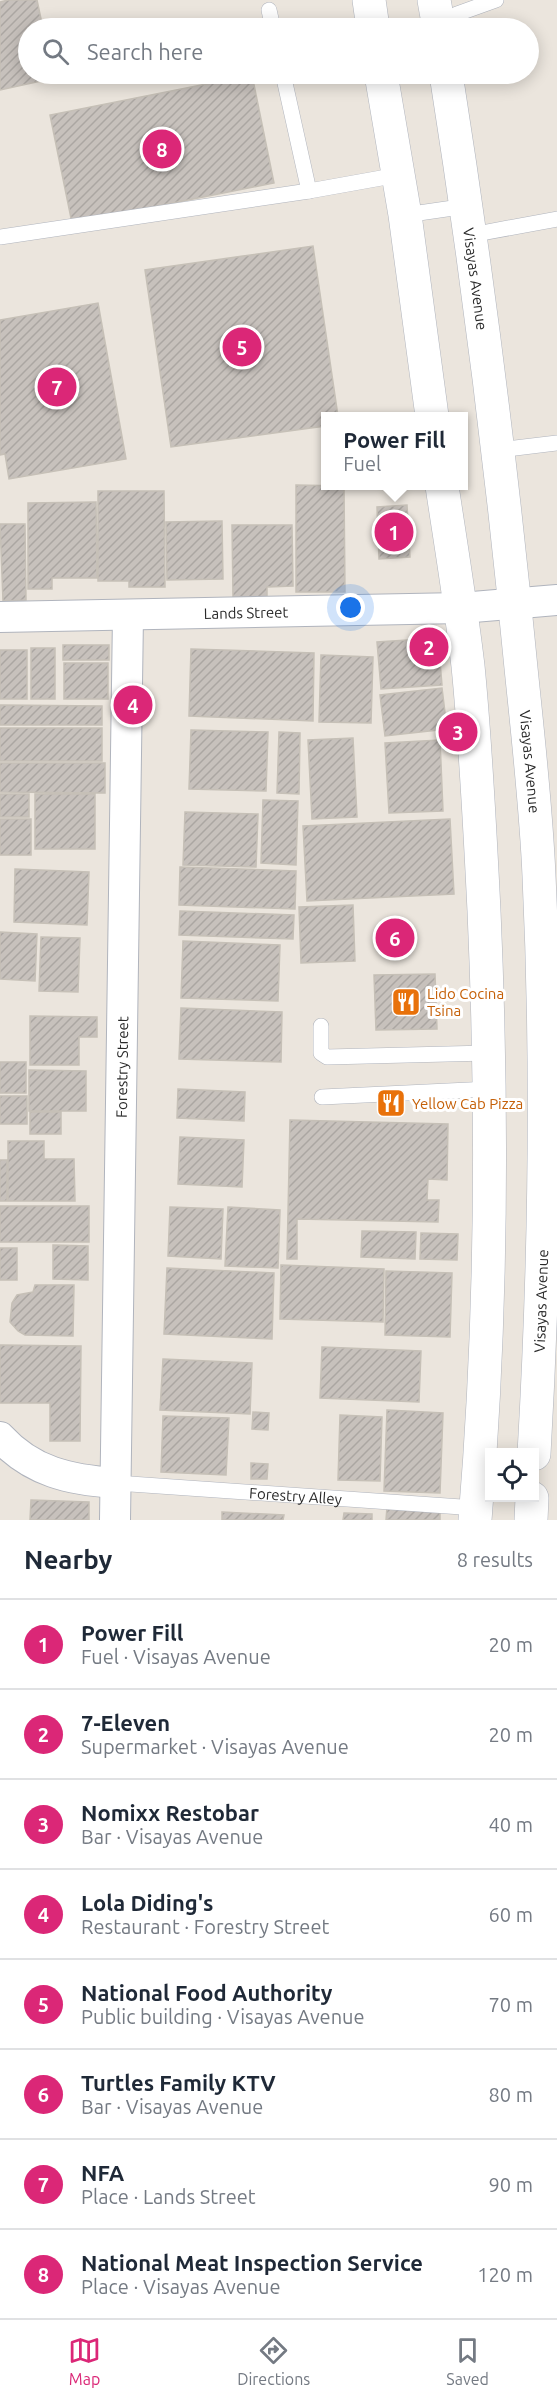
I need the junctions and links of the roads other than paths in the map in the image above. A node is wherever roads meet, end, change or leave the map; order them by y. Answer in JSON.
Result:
{"nodes":[{"id":1,"x":369,"y":0,"type":"edge"},
{"id":2,"x":496,"y":0,"type":"edge"},
{"id":3,"x":269,"y":10,"type":"dead end"},
{"id":4,"x":271,"y":18,"type":"edge"},
{"id":5,"x":372,"y":18,"type":"edge"},
{"id":6,"x":437,"y":18,"type":"edge"},
{"id":7,"x":285,"y":84,"type":"edge"},
{"id":8,"x":383,"y":84,"type":"edge"},
{"id":9,"x":448,"y":84,"type":"edge"},
{"id":10,"x":398,"y":175,"type":"junction"},
{"id":11,"x":309,"y":191,"type":"junction"},
{"id":12,"x":405,"y":215,"type":"junction"},
{"id":13,"x":557,"y":219,"type":"edge"},
{"id":14,"x":469,"y":220,"type":"junction"},
{"id":15,"x":0,"y":237,"type":"edge"},
{"id":16,"x":431,"y":412,"type":"edge"},
{"id":17,"x":557,"y":443,"type":"edge"},
{"id":18,"x":499,"y":450,"type":"junction"},
{"id":19,"x":444,"y":490,"type":"edge"},
{"id":20,"x":557,"y":600,"type":"edge"},
{"id":21,"x":489,"y":605,"type":"junction"},
{"id":22,"x":128,"y":615,"type":"junction"},
{"id":23,"x":0,"y":617,"type":"edge"},
{"id":24,"x":321,"y":1026,"type":"dead end"},
{"id":25,"x":488,"y":1053,"type":"junction"},
{"id":26,"x":490,"y":1089,"type":"junction"},
{"id":27,"x":322,"y":1097,"type":"dead end"},
{"id":28,"x":550,"y":1195,"type":"edge"},
{"id":29,"x":534,"y":1448,"type":"edge"},
{"id":30,"x":3,"y":1450,"type":"edge"},
{"id":31,"x":116,"y":1483,"type":"junction"},
{"id":32,"x":532,"y":1502,"type":"edge"},
{"id":33,"x":475,"y":1514,"type":"edge"},
{"id":34,"x":115,"y":1520,"type":"edge"},
{"id":35,"x":531,"y":1520,"type":"edge"}],
"edges":[{"from":1,"to":5,"type":"main road"},
{"from":2,"to":6,"type":"lane"},
{"from":3,"to":4,"type":"lane"},
{"from":7,"to":11,"type":"lane"},
{"from":8,"to":10,"type":"main road"},
{"from":9,"to":14,"type":"main road","name":"Visayas Avenue"},
{"from":10,"to":11,"type":"lane"},
{"from":10,"to":12,"type":"main road"},
{"from":11,"to":15,"type":"lane"},
{"from":12,"to":14,"type":"lane"},
{"from":12,"to":16,"type":"main road"},
{"from":13,"to":14,"type":"lane"},
{"from":14,"to":18,"type":"main road","name":"Visayas Avenue"},
{"from":17,"to":18,"type":"lane"},
{"from":18,"to":21,"type":"main road","name":"Visayas Avenue"},
{"from":19,"to":21,"type":"main road","name":"Visayas Avenue"},
{"from":20,"to":21,"type":"street","name":"Lands Street"},
{"from":21,"to":22,"type":"street","name":"Lands Street"},
{"from":21,"to":25,"type":"main road","name":"Visayas Avenue"},
{"from":21,"to":28,"type":"main road","name":"Visayas Avenue"},
{"from":22,"to":23,"type":"street","name":"Lands Street"},
{"from":22,"to":31,"type":"street","name":"Forestry Street"},
{"from":24,"to":25,"type":"lane"},
{"from":25,"to":26,"type":"main road","name":"Visayas Avenue"},
{"from":26,"to":27,"type":"lane"},
{"from":26,"to":33,"type":"main road","name":"Visayas Avenue"},
{"from":28,"to":29,"type":"main road","name":"Visayas Avenue"},
{"from":30,"to":31,"type":"street"},
{"from":31,"to":33,"type":"lane","name":"Forestry Alley"},
{"from":31,"to":34,"type":"street","name":"Forestry Street"},
{"from":32,"to":35,"type":"main road"}]}
